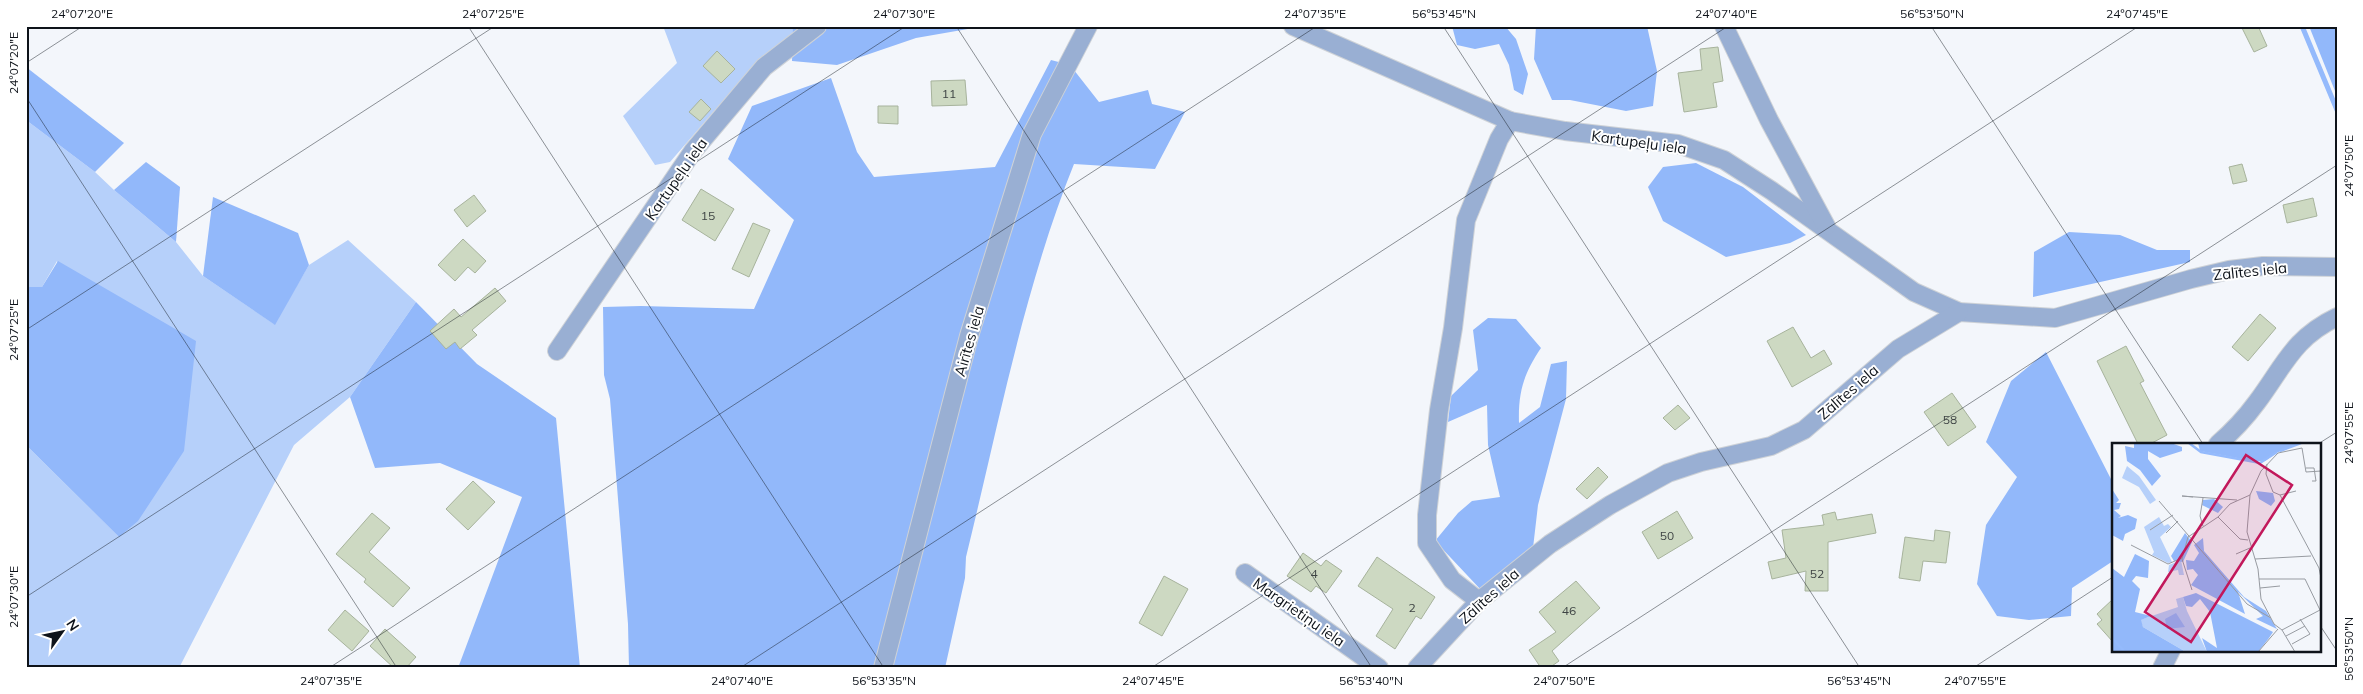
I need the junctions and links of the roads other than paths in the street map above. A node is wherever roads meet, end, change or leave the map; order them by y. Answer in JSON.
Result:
{"nodes":[{"id":1,"x":817,"y":26,"type":"edge"},
{"id":2,"x":1088,"y":26,"type":"edge"},
{"id":3,"x":1293,"y":26,"type":"edge"},
{"id":4,"x":1724,"y":26,"type":"edge"},
{"id":5,"x":1312,"y":30,"type":"edge"},
{"id":6,"x":1510,"y":121,"type":"junction"},
{"id":7,"x":1828,"y":231,"type":"junction"},
{"id":8,"x":2337,"y":267,"type":"edge"},
{"id":9,"x":1959,"y":312,"type":"junction"},
{"id":10,"x":2337,"y":317,"type":"edge"},
{"id":11,"x":557,"y":351,"type":"dead end"},
{"id":12,"x":2219,"y":443,"type":"edge"},
{"id":13,"x":1244,"y":573,"type":"dead end"},
{"id":14,"x":1479,"y":602,"type":"junction"},
{"id":15,"x":2170,"y":652,"type":"edge"},
{"id":16,"x":883,"y":668,"type":"edge"},
{"id":17,"x":1379,"y":668,"type":"edge"},
{"id":18,"x":1417,"y":668,"type":"edge"},
{"id":19,"x":2162,"y":668,"type":"edge"}],
"edges":[{"from":1,"to":11,"type":"street","name":"Kartupeļu iela"},
{"from":2,"to":16,"type":"street","name":"Airītes iela"},
{"from":3,"to":5,"type":"street","name":"Kartupeļu iela"},
{"from":4,"to":7,"type":"street"},
{"from":5,"to":6,"type":"street","name":"Kartupeļu iela"},
{"from":6,"to":7,"type":"street","name":"Kartupeļu iela"},
{"from":6,"to":14,"type":"street"},
{"from":7,"to":9,"type":"street","name":"Kartupeļu iela"},
{"from":8,"to":9,"type":"street","name":"Zālītes iela"},
{"from":9,"to":14,"type":"street","name":"Zālītes iela"},
{"from":10,"to":12,"type":"street"},
{"from":13,"to":17,"type":"street","name":"Margrietiņu iela"},
{"from":14,"to":18,"type":"street","name":"Zālītes iela"},
{"from":15,"to":19,"type":"street"}]}
